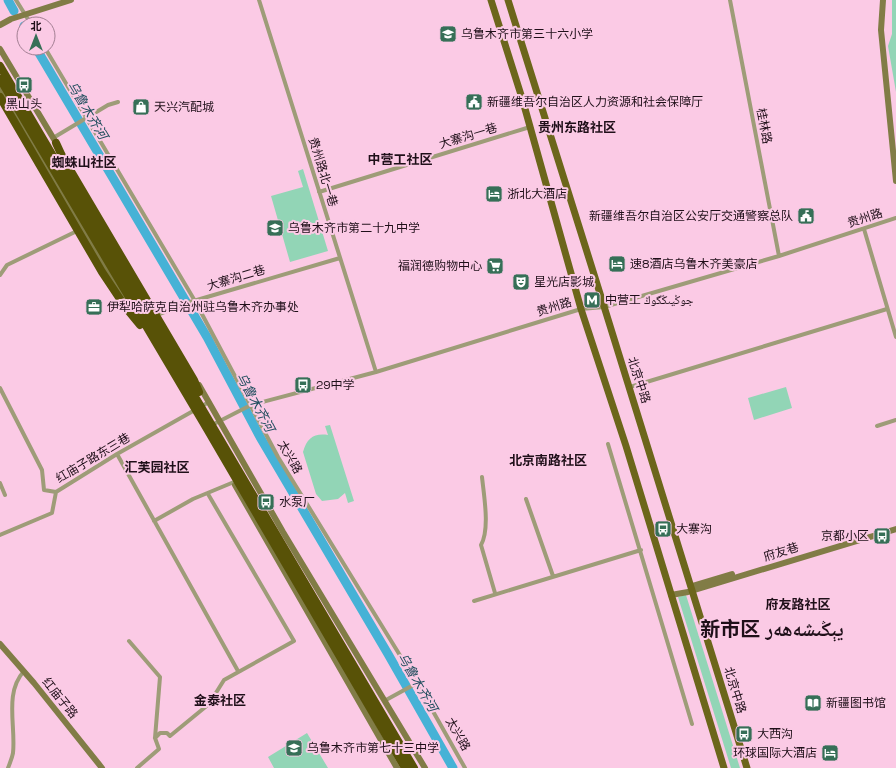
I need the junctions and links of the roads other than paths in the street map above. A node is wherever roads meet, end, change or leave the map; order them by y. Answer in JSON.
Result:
{"nodes":[{"id":1,"x":16,"y":0,"type":"edge"},
{"id":2,"x":71,"y":0,"type":"edge"},
{"id":3,"x":259,"y":0,"type":"edge"},
{"id":4,"x":491,"y":0,"type":"edge"},
{"id":5,"x":508,"y":0,"type":"edge"},
{"id":6,"x":730,"y":0,"type":"edge"},
{"id":7,"x":883,"y":0,"type":"edge"},
{"id":8,"x":55,"y":2,"type":"edge"},
{"id":9,"x":25,"y":15,"type":"junction"},
{"id":10,"x":0,"y":25,"type":"edge"},
{"id":11,"x":0,"y":49,"type":"edge"},
{"id":12,"x":50,"y":56,"type":"edge"},
{"id":13,"x":0,"y":66,"type":"edge"},
{"id":14,"x":0,"y":79,"type":"edge"},
{"id":15,"x":0,"y":89,"type":"edge"},
{"id":16,"x":0,"y":97,"type":"edge"},
{"id":17,"x":118,"y":102,"type":"dead end"},
{"id":18,"x":85,"y":119,"type":"junction"},
{"id":19,"x":530,"y":128,"type":"junction"},
{"id":20,"x":55,"y":140,"type":"junction"},
{"id":21,"x":896,"y":181,"type":"edge"},
{"id":22,"x":319,"y":192,"type":"junction"},
{"id":23,"x":896,"y":218,"type":"edge"},
{"id":24,"x":81,"y":228,"type":"junction"},
{"id":25,"x":864,"y":229,"type":"junction"},
{"id":26,"x":779,"y":256,"type":"junction"},
{"id":27,"x":340,"y":258,"type":"junction"},
{"id":28,"x":0,"y":274,"type":"edge"},
{"id":29,"x":195,"y":301,"type":"junction"},
{"id":30,"x":604,"y":306,"type":"junction"},
{"id":31,"x":581,"y":309,"type":"junction"},
{"id":32,"x":887,"y":309,"type":"junction"},
{"id":33,"x":157,"y":315,"type":"junction"},
{"id":34,"x":140,"y":323,"type":"junction"},
{"id":35,"x":896,"y":338,"type":"edge"},
{"id":36,"x":156,"y":344,"type":"junction"},
{"id":37,"x":376,"y":372,"type":"junction"},
{"id":38,"x":630,"y":387,"type":"junction"},
{"id":39,"x":0,"y":388,"type":"edge"},
{"id":40,"x":206,"y":404,"type":"junction"},
{"id":41,"x":250,"y":406,"type":"junction"},
{"id":42,"x":193,"y":411,"type":"junction"},
{"id":43,"x":896,"y":420,"type":"edge"},
{"id":44,"x":220,"y":421,"type":"junction"},
{"id":45,"x":876,"y":426,"type":"dead end"},
{"id":46,"x":204,"y":430,"type":"junction"},
{"id":47,"x":608,"y":444,"type":"dead end"},
{"id":48,"x":117,"y":454,"type":"junction"},
{"id":49,"x":482,"y":478,"type":"dead end"},
{"id":50,"x":234,"y":482,"type":"junction"},
{"id":51,"x":0,"y":483,"type":"edge"},
{"id":52,"x":56,"y":492,"type":"junction"},
{"id":53,"x":208,"y":494,"type":"junction"},
{"id":54,"x":5,"y":495,"type":"dead end"},
{"id":55,"x":526,"y":499,"type":"dead end"},
{"id":56,"x":154,"y":521,"type":"junction"},
{"id":57,"x":896,"y":525,"type":"edge"},
{"id":58,"x":896,"y":529,"type":"edge"},
{"id":59,"x":0,"y":535,"type":"edge"},
{"id":60,"x":641,"y":550,"type":"junction"},
{"id":61,"x":553,"y":576,"type":"junction"},
{"id":62,"x":693,"y":588,"type":"junction"},
{"id":63,"x":495,"y":594,"type":"junction"},
{"id":64,"x":671,"y":595,"type":"junction"},
{"id":65,"x":474,"y":601,"type":"dead end"},
{"id":66,"x":129,"y":641,"type":"dead end"},
{"id":67,"x":0,"y":644,"type":"edge"},
{"id":68,"x":24,"y":671,"type":"junction"},
{"id":69,"x":238,"y":671,"type":"junction"},
{"id":70,"x":416,"y":684,"type":"junction"},
{"id":71,"x":386,"y":700,"type":"junction"},
{"id":72,"x":692,"y":724,"type":"dead end"},
{"id":73,"x":155,"y":738,"type":"junction"},
{"id":74,"x":8,"y":768,"type":"edge"},
{"id":75,"x":102,"y":768,"type":"edge"},
{"id":76,"x":137,"y":768,"type":"edge"},
{"id":77,"x":397,"y":768,"type":"edge"},
{"id":78,"x":405,"y":768,"type":"edge"},
{"id":79,"x":414,"y":768,"type":"edge"},
{"id":80,"x":425,"y":768,"type":"edge"},
{"id":81,"x":465,"y":768,"type":"edge"},
{"id":82,"x":724,"y":768,"type":"edge"},
{"id":83,"x":747,"y":768,"type":"edge"}],
"edges":[{"from":1,"to":9,"type":"street"},
{"from":2,"to":8,"type":"main road"},
{"from":3,"to":22,"type":"street","name":"贵州路北一巷"},
{"from":4,"to":19,"type":"main road"},
{"from":5,"to":30,"type":"main road","name":"北京中路"},
{"from":6,"to":26,"type":"street","name":"桂林路"},
{"from":7,"to":21,"type":"main road"},
{"from":8,"to":9,"type":"main road"},
{"from":9,"to":10,"type":"main road"},
{"from":11,"to":20,"type":"main road"},
{"from":12,"to":18,"type":"street","name":"太兴路"},
{"from":13,"to":40,"type":"highway","bridge":true},
{"from":14,"to":36,"type":"highway","bridge":true},
{"from":15,"to":24,"type":"main road"},
{"from":16,"to":36,"type":"highway","bridge":true},
{"from":17,"to":18,"type":"street"},
{"from":18,"to":20,"type":"street"},
{"from":18,"to":29,"type":"street","name":"太兴路"},
{"from":19,"to":22,"type":"street","name":"大寨沟一巷"},
{"from":19,"to":31,"type":"main road"},
{"from":20,"to":33,"type":"main road"},
{"from":20,"to":40,"type":"highway","bridge":true},
{"from":22,"to":27,"type":"street","name":"贵州路北一巷"},
{"from":23,"to":25,"type":"street","name":"贵州路"},
{"from":24,"to":28,"type":"street"},
{"from":24,"to":34,"type":"main road"},
{"from":25,"to":26,"type":"street","name":"贵州路"},
{"from":25,"to":32,"type":"street"},
{"from":26,"to":30,"type":"street","name":"贵州路"},
{"from":27,"to":29,"type":"street","name":"大寨沟二巷"},
{"from":27,"to":37,"type":"street","name":"贵州路北一巷"},
{"from":29,"to":33,"type":"street","name":"大寨沟二巷"},
{"from":29,"to":41,"type":"street","name":"太兴路"},
{"from":30,"to":31,"type":"street","name":"贵州路"},
{"from":30,"to":38,"type":"main road","name":"北京中路"},
{"from":31,"to":37,"type":"street","name":"贵州路"},
{"from":31,"to":64,"type":"main road"},
{"from":32,"to":35,"type":"street"},
{"from":32,"to":38,"type":"street"},
{"from":33,"to":34,"type":"street","name":"大寨沟二巷"},
{"from":33,"to":40,"type":"main road"},
{"from":34,"to":42,"type":"main road"},
{"from":36,"to":78,"type":"highway","bridge":true},
{"from":37,"to":41,"type":"street","name":"贵州路"},
{"from":38,"to":62,"type":"main road","name":"北京中路"},
{"from":39,"to":52,"type":"street"},
{"from":40,"to":42,"type":"street","name":"红庙子路东三巷"},
{"from":40,"to":44,"type":"main road"},
{"from":40,"to":79,"type":"highway","bridge":true},
{"from":41,"to":44,"type":"street","name":"贵州路"},
{"from":41,"to":70,"type":"street","name":"太兴路"},
{"from":42,"to":46,"type":"main road"},
{"from":42,"to":48,"type":"street","name":"红庙子路东三巷"},
{"from":43,"to":45,"type":"street"},
{"from":44,"to":46,"type":"street","name":"贵州路"},
{"from":44,"to":71,"type":"main road"},
{"from":46,"to":50,"type":"main road"},
{"from":47,"to":60,"type":"street"},
{"from":48,"to":52,"type":"street","name":"红庙子路东三巷"},
{"from":48,"to":56,"type":"street"},
{"from":49,"to":63,"type":"street"},
{"from":50,"to":53,"type":"street"},
{"from":50,"to":77,"type":"main road"},
{"from":51,"to":54,"type":"street"},
{"from":52,"to":59,"type":"street","name":"红庙子路东三巷"},
{"from":53,"to":56,"type":"street"},
{"from":53,"to":69,"type":"street"},
{"from":55,"to":61,"type":"street"},
{"from":56,"to":69,"type":"street"},
{"from":57,"to":62,"type":"main road","name":"府友巷"},
{"from":58,"to":62,"type":"main road","name":"府友巷"},
{"from":60,"to":61,"type":"street"},
{"from":60,"to":72,"type":"street"},
{"from":61,"to":63,"type":"street"},
{"from":62,"to":64,"type":"main road","name":"府友巷"},
{"from":62,"to":83,"type":"main road","name":"北京中路"},
{"from":63,"to":65,"type":"street"},
{"from":64,"to":82,"type":"main road"},
{"from":66,"to":73,"type":"street"},
{"from":67,"to":68,"type":"main road","name":"红庙子路"},
{"from":68,"to":74,"type":"street"},
{"from":68,"to":75,"type":"main road","name":"红庙子路"},
{"from":69,"to":73,"type":"street"},
{"from":70,"to":71,"type":"street"},
{"from":70,"to":81,"type":"street","name":"太兴路"},
{"from":71,"to":80,"type":"main road"},
{"from":73,"to":76,"type":"street"}]}
